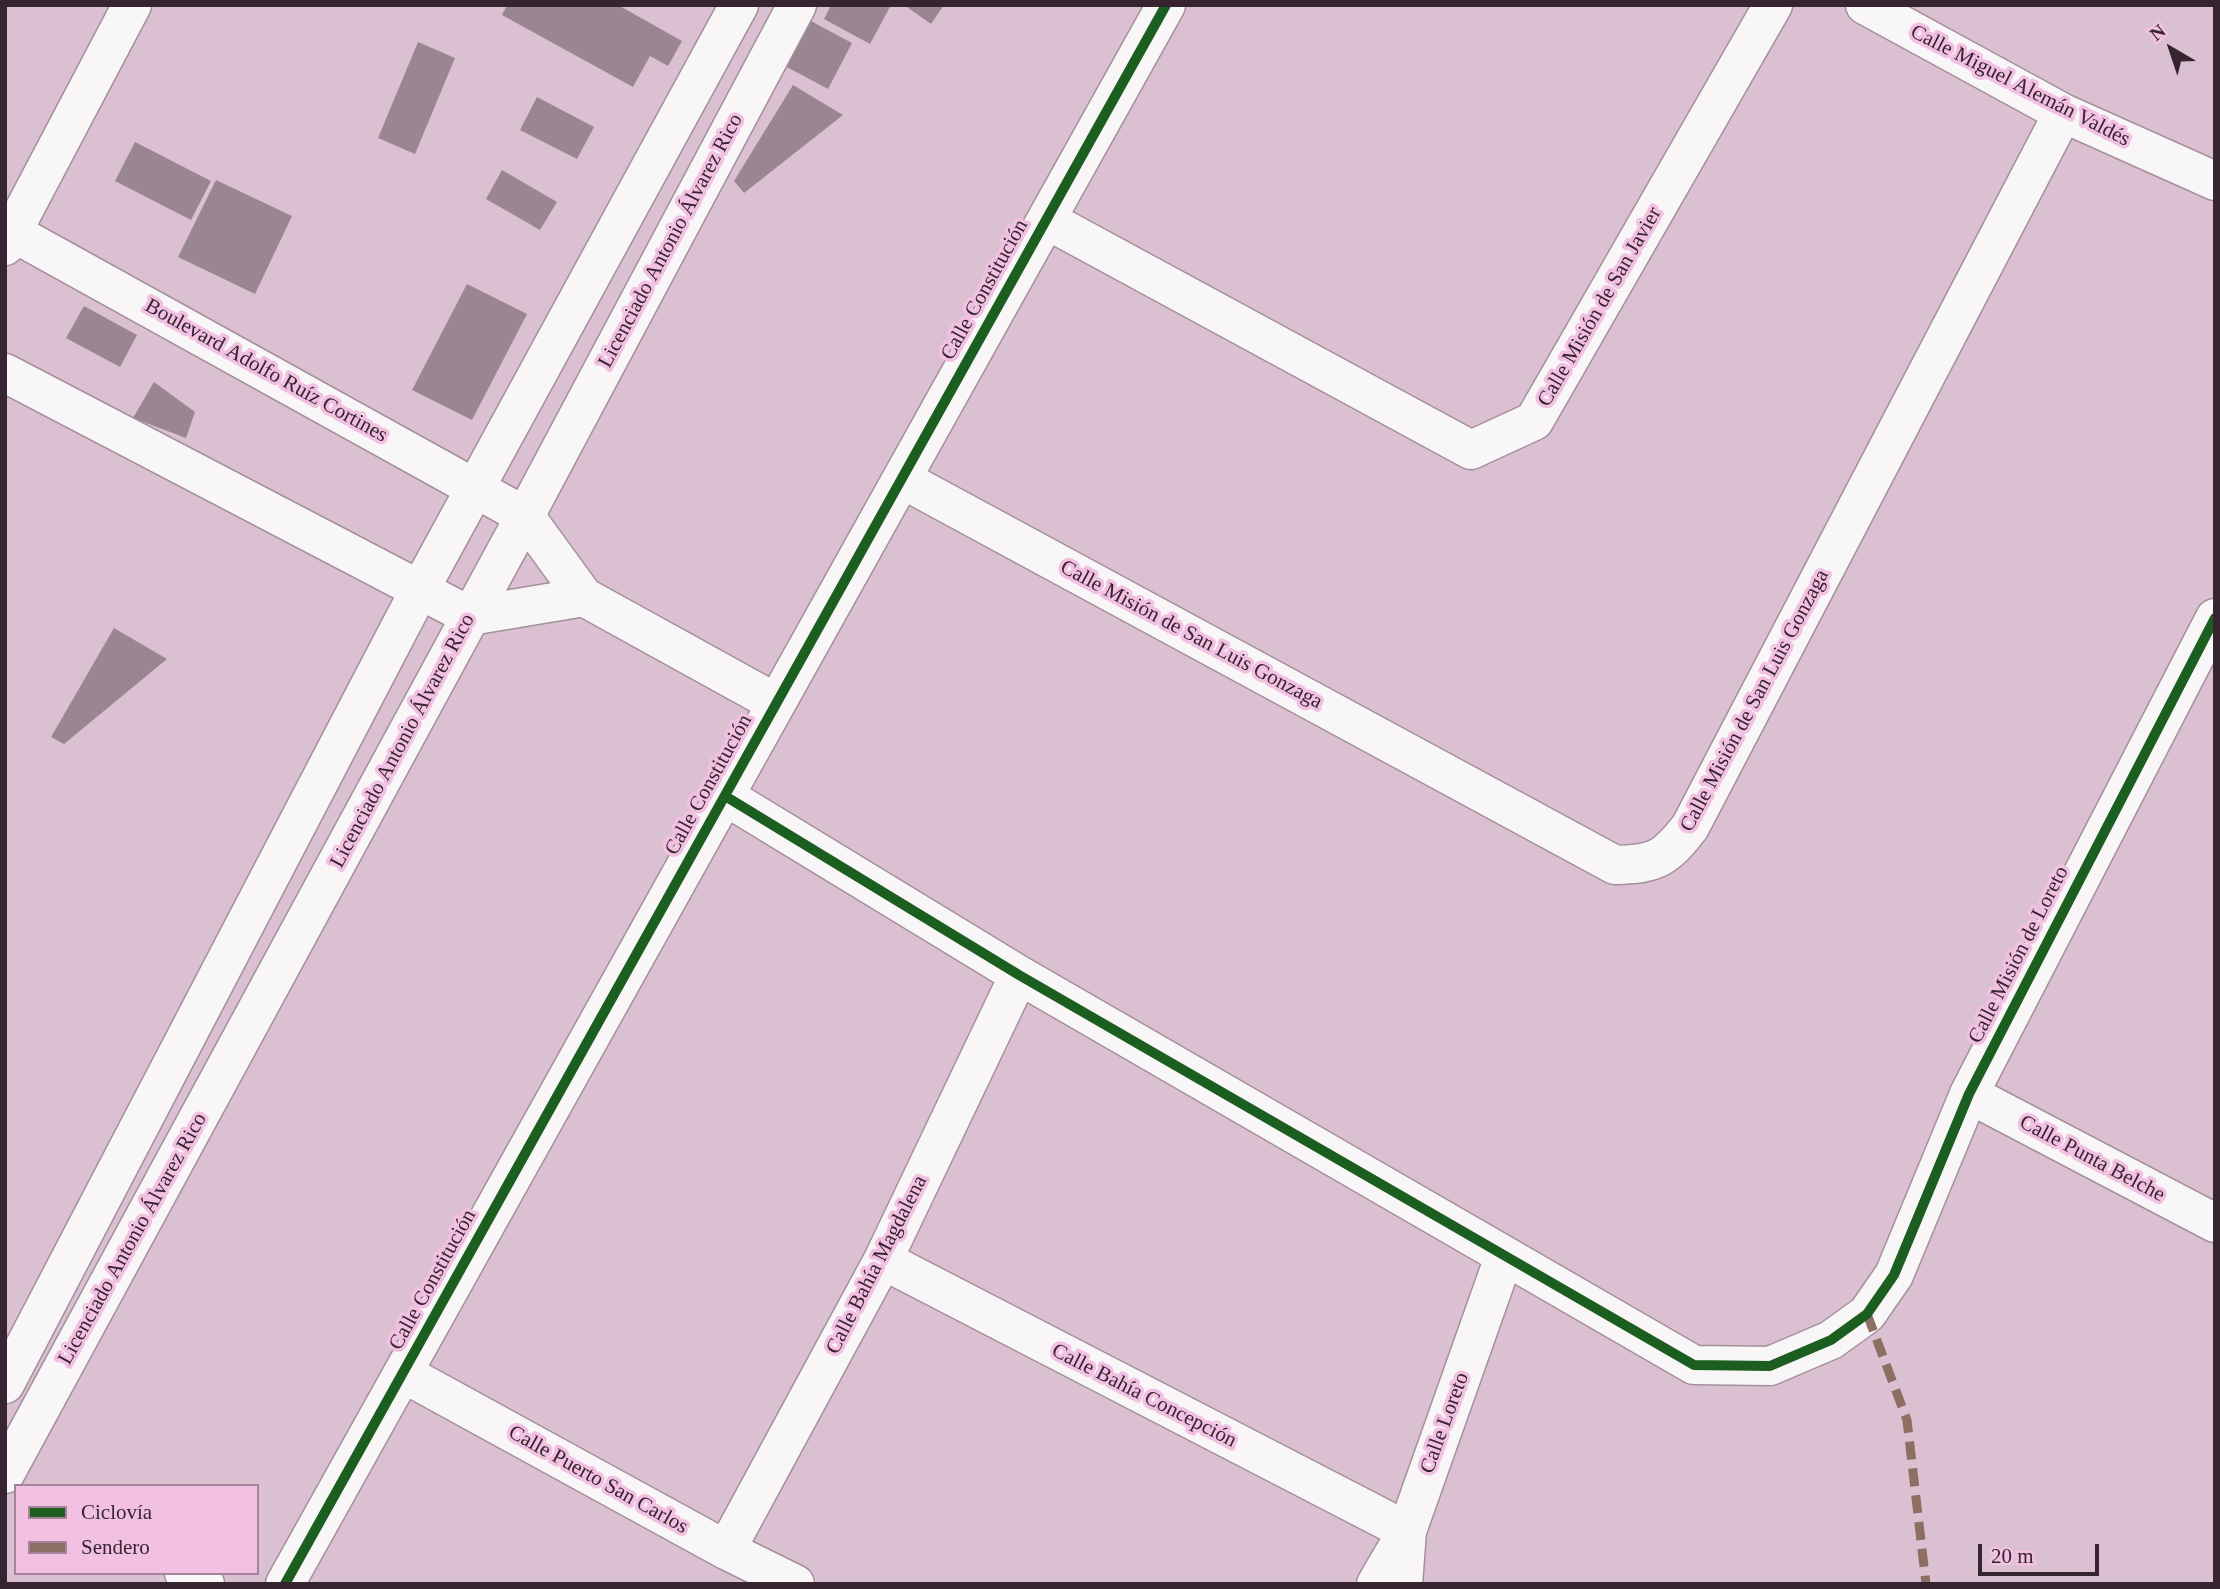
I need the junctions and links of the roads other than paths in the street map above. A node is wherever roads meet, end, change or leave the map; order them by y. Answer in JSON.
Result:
{"nodes":[{"id":1,"x":132,"y":5,"type":"edge"},
{"id":2,"x":739,"y":5,"type":"edge"},
{"id":3,"x":797,"y":5,"type":"edge"},
{"id":4,"x":1166,"y":5,"type":"edge"},
{"id":5,"x":1773,"y":5,"type":"edge"},
{"id":6,"x":1865,"y":5,"type":"edge"},
{"id":7,"x":2063,"y":113,"type":"junction"},
{"id":8,"x":2215,"y":181,"type":"edge"},
{"id":9,"x":1046,"y":220,"type":"junction"},
{"id":10,"x":8,"y":235,"type":"edge"},
{"id":11,"x":5,"y":373,"type":"edge"},
{"id":12,"x":902,"y":479,"type":"junction"},
{"id":13,"x":476,"y":489,"type":"junction"},
{"id":14,"x":525,"y":516,"type":"junction"},
{"id":15,"x":419,"y":592,"type":"junction"},
{"id":16,"x":584,"y":597,"type":"junction"},
{"id":17,"x":470,"y":616,"type":"junction"},
{"id":18,"x":2215,"y":618,"type":"edge"},
{"id":19,"x":776,"y":703,"type":"junction"},
{"id":20,"x":725,"y":796,"type":"junction"},
{"id":21,"x":1019,"y":975,"type":"junction"},
{"id":22,"x":1969,"y":1094,"type":"junction"},
{"id":23,"x":2215,"y":1223,"type":"edge"},
{"id":24,"x":1504,"y":1256,"type":"junction"},
{"id":25,"x":883,"y":1260,"type":"junction"},
{"id":26,"x":403,"y":1373,"type":"junction"},
{"id":27,"x":5,"y":1384,"type":"edge"},
{"id":28,"x":5,"y":1474,"type":"edge"},
{"id":29,"x":1407,"y":1531,"type":"junction"},
{"id":30,"x":726,"y":1550,"type":"junction"},
{"id":31,"x":188,"y":1575,"type":"edge"},
{"id":32,"x":205,"y":1584,"type":"edge"},
{"id":33,"x":285,"y":1584,"type":"edge"},
{"id":34,"x":795,"y":1584,"type":"edge"},
{"id":35,"x":1376,"y":1584,"type":"edge"},
{"id":36,"x":1403,"y":1584,"type":"edge"}],
"edges":[{"from":1,"to":10,"type":"street"},
{"from":2,"to":13,"type":"street","name":"Licenciado Antonio Álvarez Rico"},
{"from":3,"to":14,"type":"street","name":"Licenciado Antonio Álvarez Rico"},
{"from":4,"to":9,"type":"street","name":"Calle Constitución"},
{"from":5,"to":9,"type":"street","name":"Calle Misión de San Javier"},
{"from":6,"to":7,"type":"street","name":"Calle Miguel Alemán Valdés"},
{"from":7,"to":8,"type":"street","name":"Calle Miguel Alemán Valdés"},
{"from":7,"to":12,"type":"street","name":"Calle Misión de San Luis Gonzaga"},
{"from":9,"to":12,"type":"street","name":"Calle Constitución"},
{"from":10,"to":13,"type":"street","name":"Boulevard Adolfo Ruíz Cortines"},
{"from":11,"to":15,"type":"street"},
{"from":12,"to":19,"type":"street","name":"Calle Constitución"},
{"from":13,"to":14,"type":"street","name":"Boulevard Adolfo Ruíz Cortines"},
{"from":13,"to":15,"type":"street","name":"Licenciado Antonio Álvarez Rico"},
{"from":14,"to":16,"type":"street"},
{"from":14,"to":17,"type":"street","name":"Licenciado Antonio Álvarez Rico"},
{"from":15,"to":17,"type":"street"},
{"from":15,"to":27,"type":"street","name":"Licenciado Antonio Álvarez Rico"},
{"from":16,"to":17,"type":"street"},
{"from":16,"to":19,"type":"street"},
{"from":17,"to":28,"type":"street","name":"Licenciado Antonio Álvarez Rico"},
{"from":18,"to":22,"type":"street","name":"Calle Misión de Loreto"},
{"from":19,"to":20,"type":"street","name":"Calle Constitución"},
{"from":20,"to":21,"type":"street","name":"Calle Misión de Loreto"},
{"from":20,"to":26,"type":"street","name":"Calle Constitución"},
{"from":21,"to":24,"type":"street","name":"Calle Misión de Loreto"},
{"from":21,"to":25,"type":"street","name":"Calle Bahía Magdalena"},
{"from":22,"to":23,"type":"street","name":"Calle Punta Belche"},
{"from":22,"to":24,"type":"street","name":"Calle Misión de Loreto"},
{"from":24,"to":29,"type":"street","name":"Calle Loreto"},
{"from":25,"to":29,"type":"street","name":"Calle Bahía Concepción"},
{"from":25,"to":30,"type":"street","name":"Calle Bahía Magdalena"},
{"from":26,"to":30,"type":"street","name":"Calle Puerto San Carlos"},
{"from":26,"to":33,"type":"street","name":"Calle Constitución"},
{"from":29,"to":35,"type":"street","name":"Calle Loreto"},
{"from":29,"to":36,"type":"street"},
{"from":30,"to":34,"type":"street","name":"Calle Puerto San Carlos"},
{"from":31,"to":32,"type":"street"}]}
